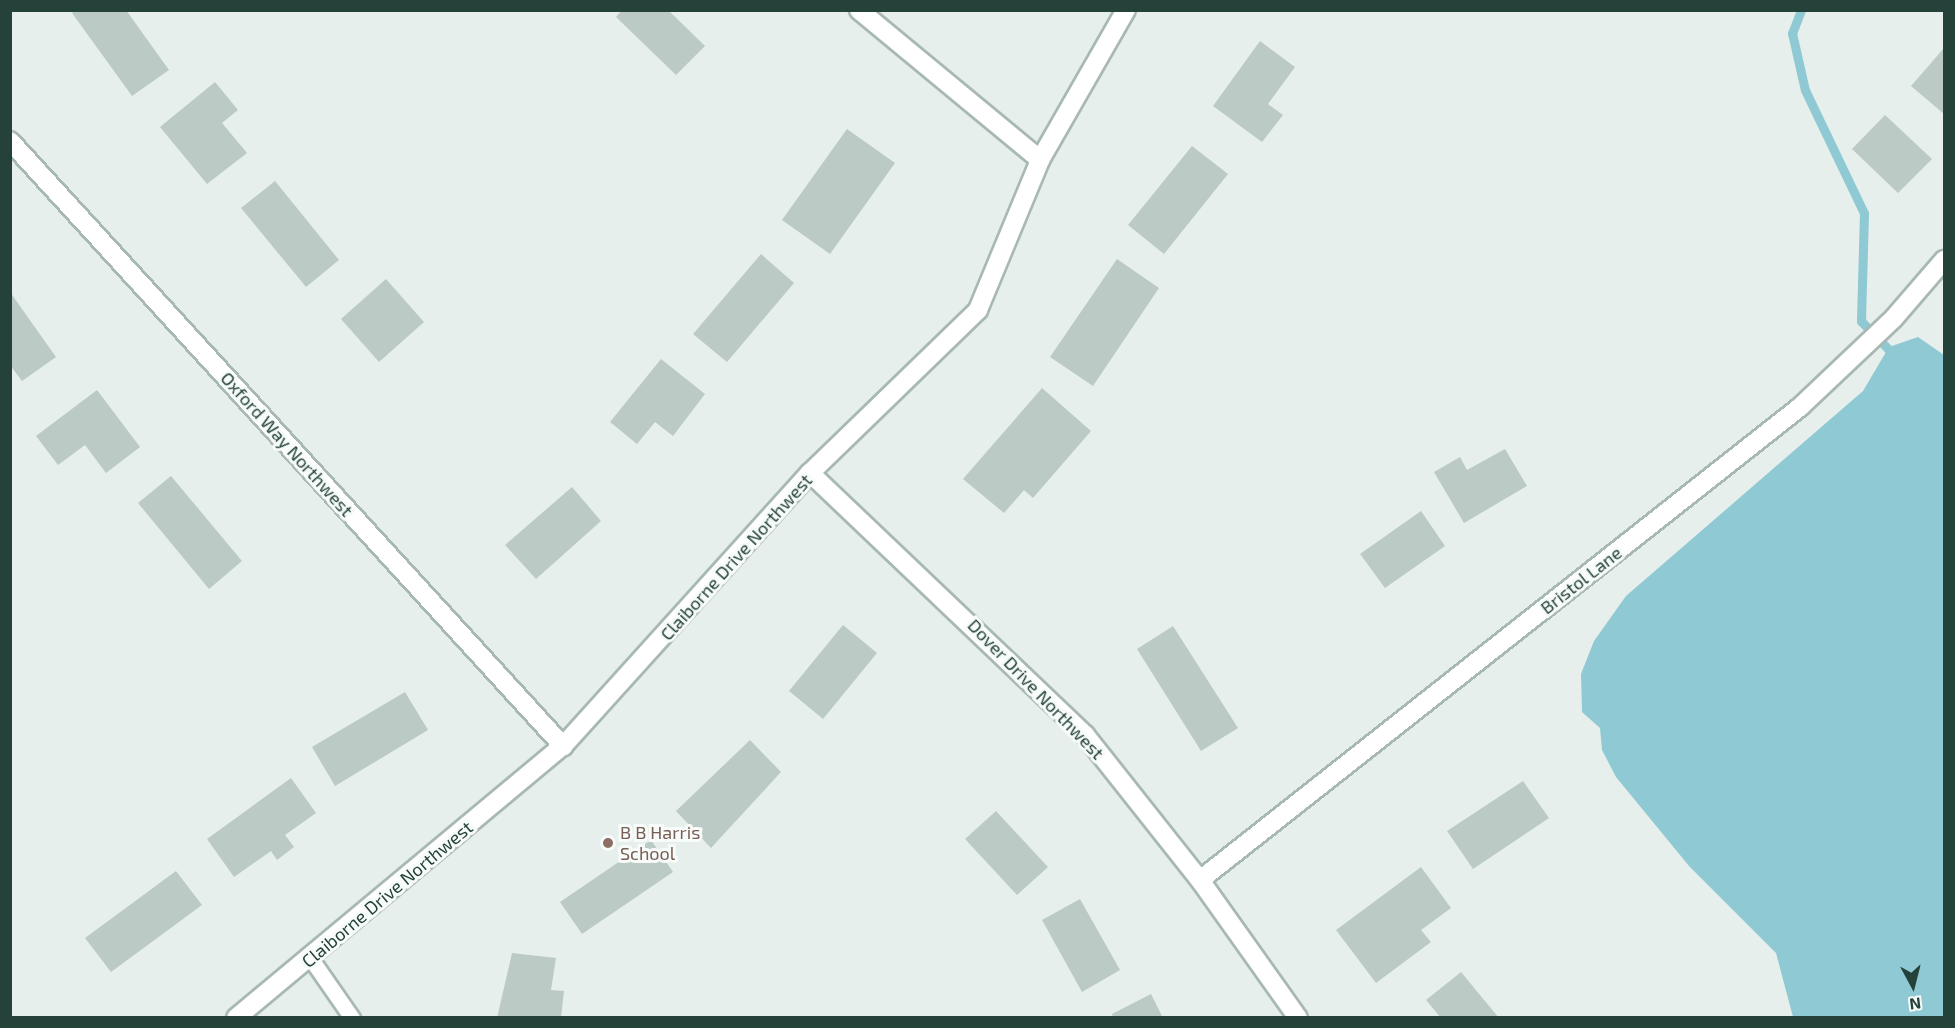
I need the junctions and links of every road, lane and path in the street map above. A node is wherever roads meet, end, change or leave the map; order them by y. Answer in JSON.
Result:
{"nodes":[{"id":1,"x":859,"y":10,"type":"edge"},
{"id":2,"x":1126,"y":10,"type":"edge"},
{"id":3,"x":10,"y":141,"type":"edge"},
{"id":4,"x":1040,"y":160,"type":"junction"},
{"id":5,"x":1944,"y":260,"type":"edge"},
{"id":6,"x":810,"y":473,"type":"junction"},
{"id":7,"x":563,"y":746,"type":"junction"},
{"id":8,"x":1200,"y":880,"type":"junction"},
{"id":9,"x":311,"y":958,"type":"junction"},
{"id":10,"x":236,"y":1017,"type":"edge"},
{"id":11,"x":352,"y":1017,"type":"edge"},
{"id":12,"x":1298,"y":1017,"type":"edge"}],
"edges":[{"from":1,"to":4,"type":"street"},
{"from":2,"to":4,"type":"street","name":"Claiborne Drive Northwest"},
{"from":3,"to":7,"type":"street","name":"Oxford Way Northwest"},
{"from":4,"to":6,"type":"street","name":"Claiborne Drive Northwest"},
{"from":5,"to":8,"type":"street","name":"Bristol Lane"},
{"from":6,"to":7,"type":"street","name":"Claiborne Drive Northwest"},
{"from":6,"to":8,"type":"street","name":"Dover Drive Northwest"},
{"from":7,"to":9,"type":"street","name":"Claiborne Drive Northwest"},
{"from":8,"to":12,"type":"street","name":"Dover Drive Northwest"},
{"from":9,"to":10,"type":"street","name":"Claiborne Drive Northwest"},
{"from":9,"to":11,"type":"lane"}]}
